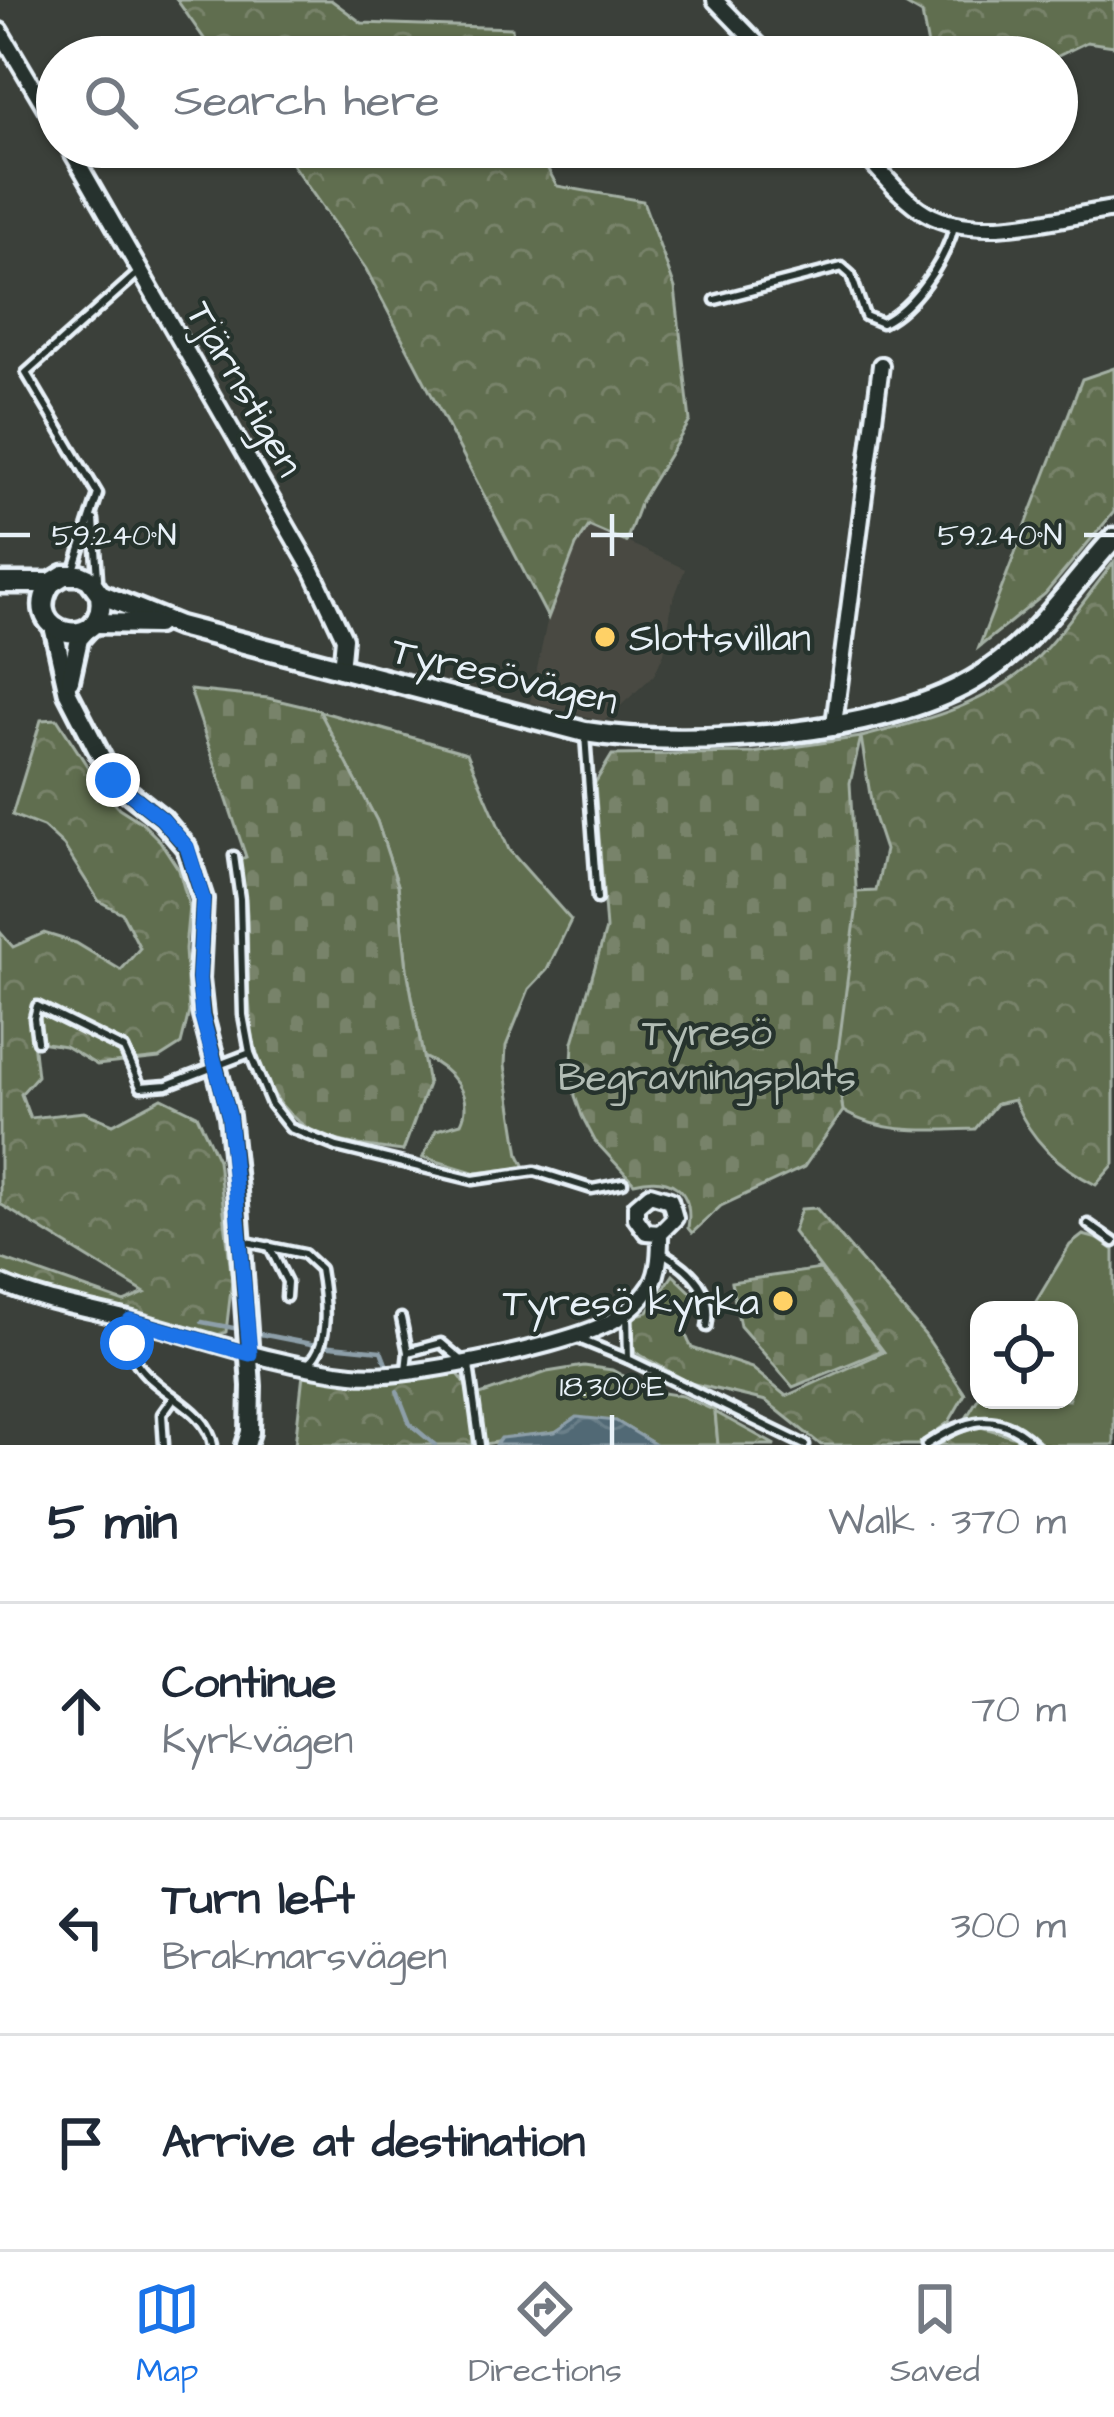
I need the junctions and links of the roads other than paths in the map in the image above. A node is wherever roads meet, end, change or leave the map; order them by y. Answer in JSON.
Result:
{"nodes":[{"id":1,"x":715,"y":0,"type":"edge"},
{"id":2,"x":0,"y":31,"type":"edge"},
{"id":3,"x":750,"y":36,"type":"edge"},
{"id":4,"x":36,"y":92,"type":"edge"},
{"id":5,"x":81,"y":168,"type":"edge"},
{"id":6,"x":879,"y":168,"type":"edge"},
{"id":7,"x":1114,"y":209,"type":"edge"},
{"id":8,"x":955,"y":223,"type":"junction"},
{"id":9,"x":140,"y":271,"type":"junction"},
{"id":10,"x":715,"y":300,"type":"dead end"},
{"id":11,"x":880,"y":365,"type":"dead end"},
{"id":12,"x":93,"y":516,"type":"junction"},
{"id":13,"x":1114,"y":538,"type":"edge"},
{"id":14,"x":72,"y":574,"type":"junction"},
{"id":15,"x":51,"y":583,"type":"junction"},
{"id":16,"x":0,"y":585,"type":"edge"},
{"id":17,"x":99,"y":591,"type":"junction"},
{"id":18,"x":43,"y":606,"type":"junction"},
{"id":19,"x":53,"y":626,"type":"junction"},
{"id":20,"x":91,"y":626,"type":"junction"},
{"id":21,"x":178,"y":626,"type":"junction"},
{"id":22,"x":341,"y":670,"type":"junction"},
{"id":23,"x":68,"y":693,"type":"junction"},
{"id":24,"x":834,"y":724,"type":"junction"},
{"id":25,"x":585,"y":732,"type":"junction"},
{"id":26,"x":234,"y":856,"type":"dead end"},
{"id":27,"x":597,"y":899,"type":"dead end"},
{"id":28,"x":37,"y":1042,"type":"dead end"},
{"id":29,"x":250,"y":1053,"type":"junction"},
{"id":30,"x":216,"y":1067,"type":"junction"},
{"id":31,"x":623,"y":1183,"type":"dead end"},
{"id":32,"x":1088,"y":1224,"type":"dead end"},
{"id":33,"x":660,"y":1233,"type":"dead end"},
{"id":34,"x":241,"y":1241,"type":"junction"},
{"id":35,"x":1114,"y":1243,"type":"edge"},
{"id":36,"x":268,"y":1246,"type":"junction"},
{"id":37,"x":660,"y":1251,"type":"junction"},
{"id":38,"x":0,"y":1283,"type":"edge"},
{"id":39,"x":286,"y":1297,"type":"dead end"},
{"id":40,"x":627,"y":1311,"type":"junction"},
{"id":41,"x":401,"y":1318,"type":"dead end"},
{"id":42,"x":130,"y":1320,"type":"junction"},
{"id":43,"x":706,"y":1328,"type":"dead end"},
{"id":44,"x":573,"y":1337,"type":"junction"},
{"id":45,"x":248,"y":1339,"type":"junction"},
{"id":46,"x":408,"y":1352,"type":"junction"},
{"id":47,"x":628,"y":1359,"type":"junction"},
{"id":48,"x":465,"y":1360,"type":"junction"},
{"id":49,"x":306,"y":1366,"type":"junction"},
{"id":50,"x":406,"y":1374,"type":"junction"},
{"id":51,"x":172,"y":1400,"type":"junction"},
{"id":52,"x":164,"y":1445,"type":"edge"},
{"id":53,"x":213,"y":1445,"type":"edge"},
{"id":54,"x":246,"y":1445,"type":"edge"},
{"id":55,"x":479,"y":1445,"type":"edge"},
{"id":56,"x":806,"y":1445,"type":"edge"},
{"id":57,"x":926,"y":1445,"type":"edge"},
{"id":58,"x":1035,"y":1445,"type":"edge"}],
"edges":[{"from":1,"to":3,"type":"street"},
{"from":2,"to":4,"type":"street"},
{"from":5,"to":9,"type":"street","name":"Tjärnstigen"},
{"from":6,"to":8,"type":"street"},
{"from":7,"to":8,"type":"street"},
{"from":8,"to":10,"type":"lane"},
{"from":9,"to":12,"type":"lane"},
{"from":9,"to":22,"type":"street","name":"Tjärnstigen"},
{"from":11,"to":24,"type":"street"},
{"from":12,"to":14,"type":"lane"},
{"from":12,"to":17,"type":"lane"},
{"from":13,"to":24,"type":"main road","name":"Tyresövägen"},
{"from":14,"to":15,"type":"main road"},
{"from":14,"to":17,"type":"main road","name":"Tyresövägen"},
{"from":15,"to":16,"type":"main road"},
{"from":15,"to":18,"type":"main road"},
{"from":16,"to":18,"type":"main road"},
{"from":17,"to":20,"type":"main road"},
{"from":17,"to":21,"type":"main road","name":"Tyresövägen"},
{"from":18,"to":19,"type":"main road"},
{"from":19,"to":20,"type":"main road","name":"Tyresövägen"},
{"from":19,"to":23,"type":"street"},
{"from":20,"to":21,"type":"main road","name":"Tyresövägen"},
{"from":20,"to":23,"type":"street"},
{"from":21,"to":22,"type":"main road","name":"Tyresövägen"},
{"from":22,"to":25,"type":"main road","name":"Tyresövägen"},
{"from":23,"to":30,"type":"street"},
{"from":24,"to":25,"type":"main road","name":"Tyresövägen"},
{"from":25,"to":27,"type":"lane"},
{"from":26,"to":29,"type":"lane"},
{"from":28,"to":30,"type":"lane"},
{"from":29,"to":30,"type":"lane"},
{"from":29,"to":31,"type":"lane"},
{"from":30,"to":34,"type":"street"},
{"from":32,"to":35,"type":"lane"},
{"from":33,"to":37,"type":"street"},
{"from":34,"to":36,"type":"lane"},
{"from":34,"to":45,"type":"street"},
{"from":36,"to":39,"type":"lane"},
{"from":36,"to":49,"type":"lane"},
{"from":37,"to":40,"type":"street"},
{"from":37,"to":43,"type":"lane"},
{"from":38,"to":42,"type":"street"},
{"from":40,"to":44,"type":"street"},
{"from":40,"to":47,"type":"lane"},
{"from":41,"to":46,"type":"lane"},
{"from":42,"to":45,"type":"street"},
{"from":42,"to":51,"type":"lane"},
{"from":44,"to":47,"type":"lane"},
{"from":44,"to":48,"type":"street"},
{"from":45,"to":49,"type":"street"},
{"from":45,"to":54,"type":"street"},
{"from":46,"to":48,"type":"lane"},
{"from":46,"to":50,"type":"lane"},
{"from":47,"to":56,"type":"lane"},
{"from":48,"to":50,"type":"street"},
{"from":48,"to":55,"type":"lane"},
{"from":49,"to":50,"type":"street"},
{"from":51,"to":52,"type":"lane"},
{"from":51,"to":53,"type":"lane"},
{"from":57,"to":58,"type":"lane"}]}
